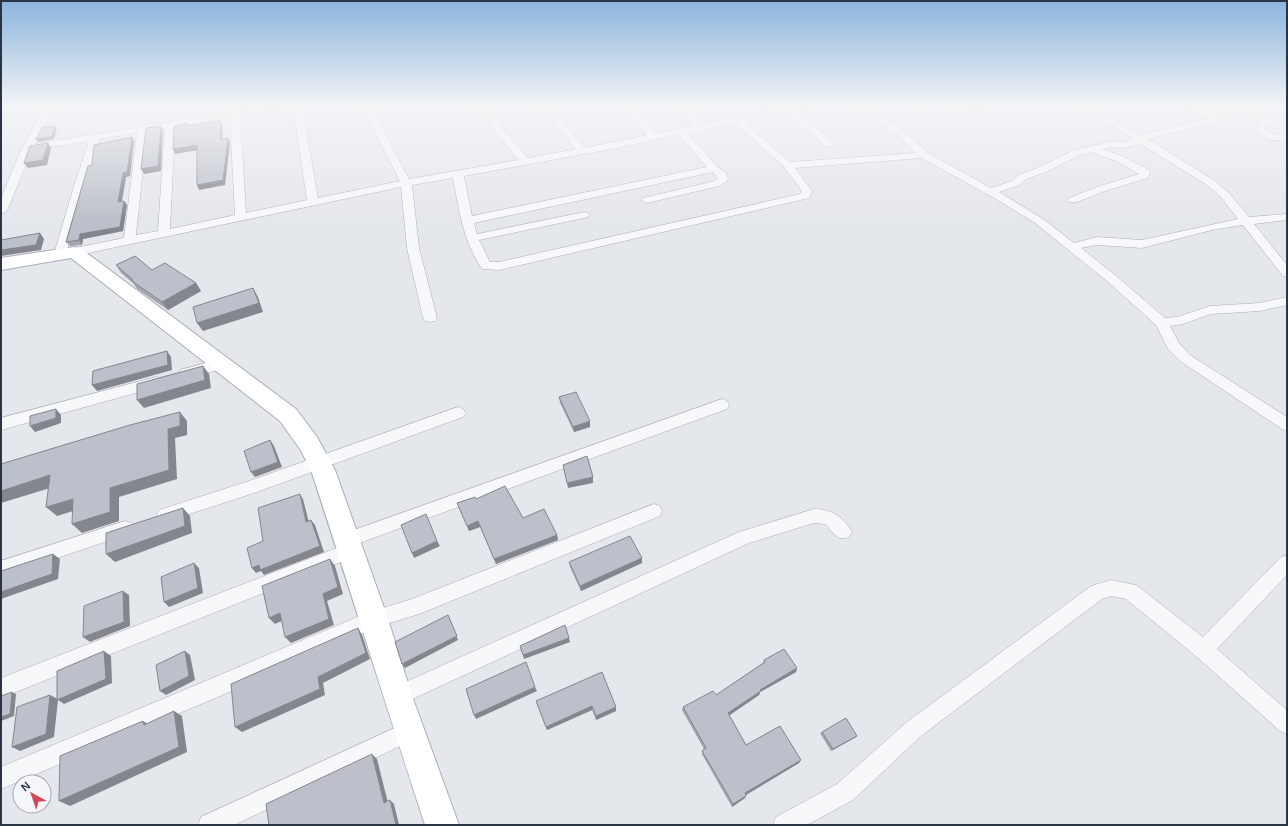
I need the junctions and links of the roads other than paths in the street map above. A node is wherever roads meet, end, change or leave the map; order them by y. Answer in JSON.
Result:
{"nodes":[{"id":1,"x":29,"y":145,"type":"edge"},
{"id":2,"x":48,"y":145,"type":"edge"},
{"id":3,"x":93,"y":145,"type":"edge"},
{"id":4,"x":140,"y":145,"type":"edge"},
{"id":5,"x":169,"y":145,"type":"edge"},
{"id":6,"x":237,"y":145,"type":"edge"},
{"id":7,"x":303,"y":145,"type":"edge"},
{"id":8,"x":386,"y":145,"type":"edge"},
{"id":9,"x":511,"y":145,"type":"edge"},
{"id":10,"x":578,"y":145,"type":"edge"},
{"id":11,"x":613,"y":145,"type":"edge"},
{"id":12,"x":692,"y":145,"type":"edge"},
{"id":13,"x":765,"y":145,"type":"edge"},
{"id":14,"x":912,"y":145,"type":"edge"},
{"id":15,"x":1114,"y":145,"type":"edge"},
{"id":16,"x":1151,"y":145,"type":"edge"},
{"id":17,"x":27,"y":148,"type":"junction"},
{"id":18,"x":1094,"y":149,"type":"junction"},
{"id":19,"x":584,"y":151,"type":"junction"},
{"id":20,"x":924,"y":155,"type":"junction"},
{"id":21,"x":525,"y":161,"type":"junction"},
{"id":22,"x":788,"y":165,"type":"junction"},
{"id":23,"x":714,"y":169,"type":"junction"},
{"id":24,"x":458,"y":174,"type":"junction"},
{"id":25,"x":406,"y":183,"type":"junction"},
{"id":26,"x":989,"y":192,"type":"junction"},
{"id":27,"x":647,"y":200,"type":"dead end"},
{"id":28,"x":1073,"y":200,"type":"dead end"},
{"id":29,"x":313,"y":202,"type":"junction"},
{"id":30,"x":1,"y":211,"type":"edge"},
{"id":31,"x":584,"y":215,"type":"dead end"},
{"id":32,"x":241,"y":217,"type":"junction"},
{"id":33,"x":1287,"y":217,"type":"edge"},
{"id":34,"x":466,"y":221,"type":"junction"},
{"id":35,"x":1245,"y":221,"type":"junction"},
{"id":36,"x":164,"y":234,"type":"junction"},
{"id":37,"x":473,"y":238,"type":"junction"},
{"id":38,"x":130,"y":241,"type":"junction"},
{"id":39,"x":1072,"y":247,"type":"junction"},
{"id":40,"x":67,"y":253,"type":"junction"},
{"id":41,"x":1,"y":264,"type":"edge"},
{"id":42,"x":1287,"y":273,"type":"edge"},
{"id":43,"x":1287,"y":301,"type":"edge"},
{"id":44,"x":430,"y":318,"type":"dead end"},
{"id":45,"x":1162,"y":323,"type":"junction"},
{"id":46,"x":220,"y":364,"type":"junction"},
{"id":47,"x":722,"y":405,"type":"dead end"},
{"id":48,"x":458,"y":413,"type":"dead end"},
{"id":49,"x":1,"y":424,"type":"edge"},
{"id":50,"x":1287,"y":425,"type":"edge"},
{"id":51,"x":320,"y":463,"type":"junction"},
{"id":52,"x":654,"y":511,"type":"dead end"},
{"id":53,"x":843,"y":532,"type":"dead end"},
{"id":54,"x":348,"y":545,"type":"junction"},
{"id":55,"x":1287,"y":563,"type":"edge"},
{"id":56,"x":1,"y":569,"type":"edge"},
{"id":57,"x":374,"y":619,"type":"junction"},
{"id":58,"x":1204,"y":650,"type":"junction"},
{"id":59,"x":1,"y":688,"type":"edge"},
{"id":60,"x":397,"y":696,"type":"junction"},
{"id":61,"x":1287,"y":724,"type":"edge"},
{"id":62,"x":410,"y":731,"type":"junction"},
{"id":63,"x":1,"y":778,"type":"edge"},
{"id":64,"x":209,"y":825,"type":"edge"},
{"id":65,"x":442,"y":825,"type":"edge"},
{"id":66,"x":784,"y":825,"type":"edge"}],
"edges":[{"from":1,"to":17,"type":"street"},
{"from":2,"to":17,"type":"street"},
{"from":3,"to":40,"type":"street"},
{"from":4,"to":38,"type":"street"},
{"from":5,"to":36,"type":"street"},
{"from":6,"to":32,"type":"street"},
{"from":7,"to":29,"type":"street"},
{"from":8,"to":25,"type":"street"},
{"from":9,"to":21,"type":"street"},
{"from":10,"to":19,"type":"street"},
{"from":11,"to":19,"type":"street"},
{"from":12,"to":23,"type":"street"},
{"from":13,"to":22,"type":"street"},
{"from":14,"to":20,"type":"street"},
{"from":15,"to":18,"type":"street"},
{"from":16,"to":35,"type":"street"},
{"from":17,"to":30,"type":"street"},
{"from":18,"to":26,"type":"street"},
{"from":18,"to":28,"type":"street"},
{"from":19,"to":21,"type":"street"},
{"from":20,"to":22,"type":"street"},
{"from":20,"to":26,"type":"street"},
{"from":21,"to":24,"type":"street"},
{"from":22,"to":37,"type":"street"},
{"from":23,"to":27,"type":"street"},
{"from":23,"to":34,"type":"street"},
{"from":24,"to":25,"type":"street"},
{"from":24,"to":34,"type":"street"},
{"from":25,"to":29,"type":"street"},
{"from":25,"to":44,"type":"street"},
{"from":26,"to":39,"type":"street"},
{"from":29,"to":32,"type":"street"},
{"from":31,"to":37,"type":"street"},
{"from":32,"to":36,"type":"street"},
{"from":33,"to":35,"type":"street"},
{"from":34,"to":37,"type":"street"},
{"from":35,"to":39,"type":"street"},
{"from":35,"to":42,"type":"street"},
{"from":36,"to":38,"type":"street"},
{"from":38,"to":40,"type":"street"},
{"from":39,"to":45,"type":"street"},
{"from":40,"to":41,"type":"street"},
{"from":40,"to":46,"type":"street"},
{"from":43,"to":45,"type":"street"},
{"from":45,"to":50,"type":"street"},
{"from":46,"to":49,"type":"street"},
{"from":46,"to":51,"type":"street"},
{"from":47,"to":54,"type":"street"},
{"from":48,"to":51,"type":"street"},
{"from":51,"to":54,"type":"street"},
{"from":51,"to":56,"type":"street"},
{"from":52,"to":57,"type":"street"},
{"from":53,"to":60,"type":"street"},
{"from":54,"to":57,"type":"street"},
{"from":54,"to":59,"type":"street"},
{"from":55,"to":58,"type":"street"},
{"from":57,"to":60,"type":"street"},
{"from":57,"to":63,"type":"street"},
{"from":58,"to":61,"type":"street"},
{"from":58,"to":66,"type":"street"},
{"from":60,"to":62,"type":"street"},
{"from":62,"to":64,"type":"street"},
{"from":62,"to":65,"type":"street"}]}
